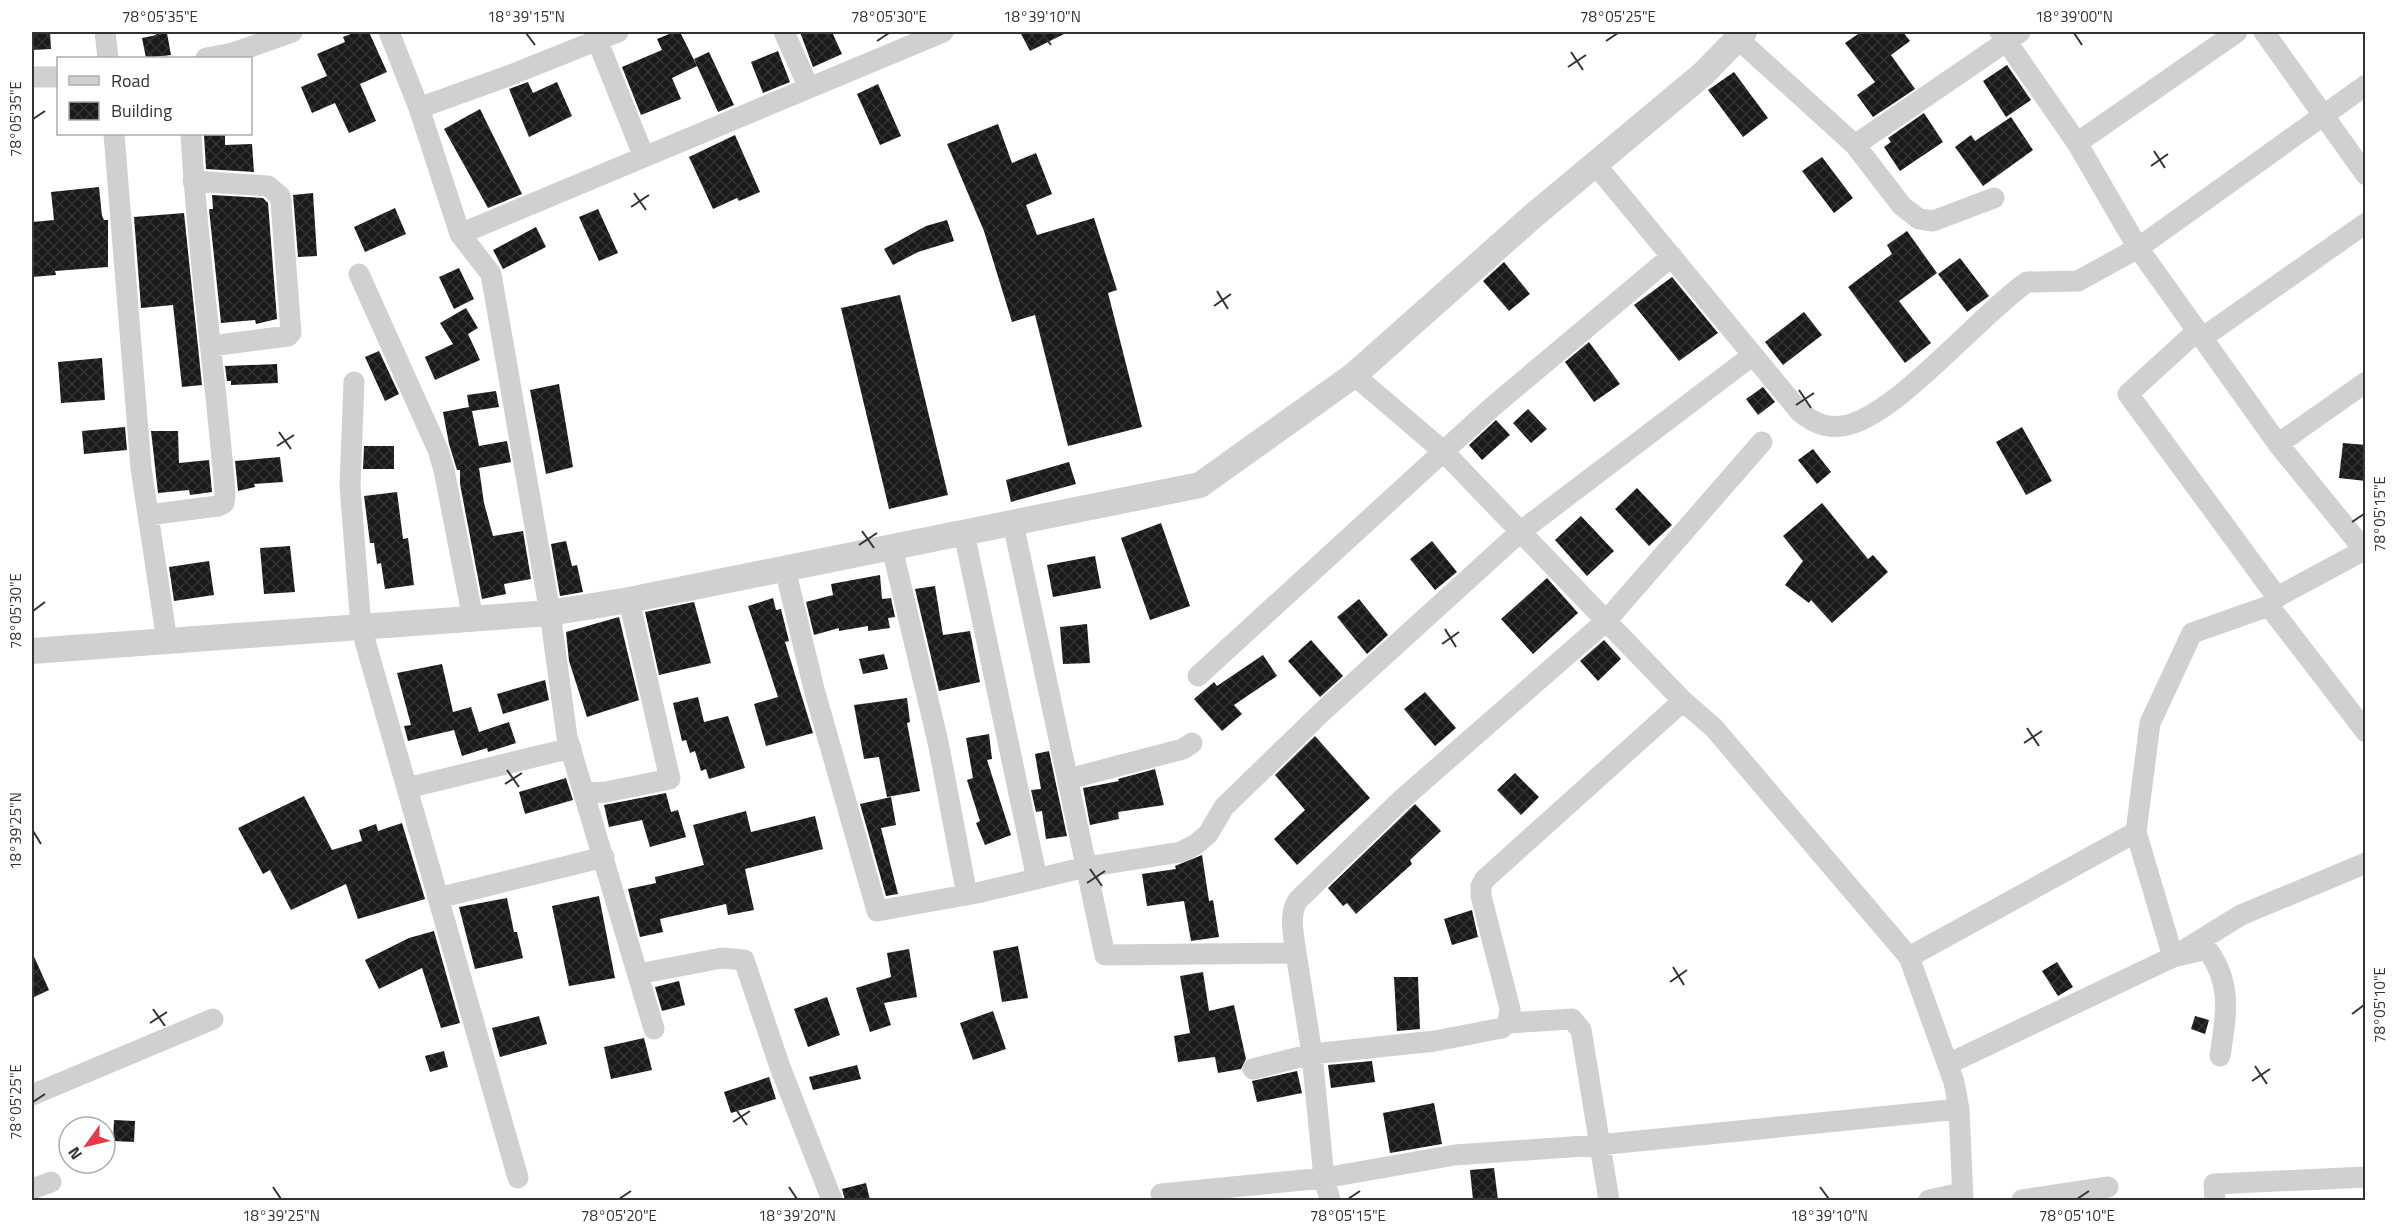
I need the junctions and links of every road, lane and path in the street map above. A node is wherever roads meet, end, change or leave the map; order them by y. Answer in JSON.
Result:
{"nodes":[{"id":1,"x":105,"y":32,"type":"edge"},
{"id":2,"x":390,"y":32,"type":"edge"},
{"id":3,"x":618,"y":32,"type":"edge"},
{"id":4,"x":784,"y":32,"type":"edge"},
{"id":5,"x":943,"y":32,"type":"edge"},
{"id":6,"x":2237,"y":32,"type":"edge"},
{"id":7,"x":2264,"y":32,"type":"edge"},
{"id":8,"x":279,"y":34,"type":"edge"},
{"id":9,"x":2009,"y":34,"type":"edge"},
{"id":10,"x":1740,"y":35,"type":"edge"},
{"id":11,"x":596,"y":36,"type":"edge"},
{"id":12,"x":108,"y":57,"type":"edge"},
{"id":13,"x":211,"y":57,"type":"edge"},
{"id":14,"x":32,"y":77,"type":"edge"},
{"id":15,"x":57,"y":77,"type":"edge"},
{"id":16,"x":2366,"y":85,"type":"edge"},
{"id":17,"x":809,"y":88,"type":"junction"},
{"id":18,"x":419,"y":108,"type":"junction"},
{"id":19,"x":2323,"y":115,"type":"junction"},
{"id":20,"x":114,"y":135,"type":"edge"},
{"id":21,"x":191,"y":135,"type":"edge"},
{"id":22,"x":2077,"y":143,"type":"junction"},
{"id":23,"x":1855,"y":145,"type":"junction"},
{"id":24,"x":644,"y":157,"type":"junction"},
{"id":25,"x":1595,"y":164,"type":"junction"},
{"id":26,"x":2366,"y":175,"type":"edge"},
{"id":27,"x":193,"y":181,"type":"junction"},
{"id":28,"x":1994,"y":198,"type":"dead end"},
{"id":29,"x":2366,"y":223,"type":"edge"},
{"id":30,"x":460,"y":234,"type":"junction"},
{"id":31,"x":2138,"y":248,"type":"junction"},
{"id":32,"x":1672,"y":256,"type":"junction"},
{"id":33,"x":359,"y":274,"type":"dead end"},
{"id":34,"x":2200,"y":334,"type":"junction"},
{"id":35,"x":212,"y":346,"type":"junction"},
{"id":36,"x":1753,"y":355,"type":"junction"},
{"id":37,"x":1354,"y":375,"type":"junction"},
{"id":38,"x":354,"y":382,"type":"dead end"},
{"id":39,"x":2366,"y":382,"type":"edge"},
{"id":40,"x":1762,"y":442,"type":"dead end"},
{"id":41,"x":2278,"y":444,"type":"junction"},
{"id":42,"x":1443,"y":451,"type":"junction"},
{"id":43,"x":148,"y":515,"type":"junction"},
{"id":44,"x":1013,"y":523,"type":"junction"},
{"id":45,"x":1520,"y":532,"type":"junction"},
{"id":46,"x":964,"y":533,"type":"junction"},
{"id":47,"x":892,"y":548,"type":"junction"},
{"id":48,"x":2365,"y":550,"type":"edge"},
{"id":49,"x":785,"y":569,"type":"junction"},
{"id":50,"x":629,"y":600,"type":"junction"},
{"id":51,"x":2273,"y":602,"type":"junction"},
{"id":52,"x":550,"y":613,"type":"junction"},
{"id":53,"x":473,"y":619,"type":"junction"},
{"id":54,"x":1606,"y":621,"type":"junction"},
{"id":55,"x":361,"y":627,"type":"junction"},
{"id":56,"x":167,"y":641,"type":"junction"},
{"id":57,"x":32,"y":651,"type":"edge"},
{"id":58,"x":1198,"y":676,"type":"dead end"},
{"id":59,"x":1683,"y":701,"type":"junction"},
{"id":60,"x":2366,"y":732,"type":"edge"},
{"id":61,"x":1192,"y":743,"type":"dead end"},
{"id":62,"x":571,"y":748,"type":"junction"},
{"id":63,"x":1068,"y":779,"type":"junction"},
{"id":64,"x":407,"y":788,"type":"junction"},
{"id":65,"x":585,"y":793,"type":"junction"},
{"id":66,"x":2136,"y":832,"type":"junction"},
{"id":67,"x":603,"y":857,"type":"junction"},
{"id":68,"x":2366,"y":863,"type":"edge"},
{"id":69,"x":1086,"y":867,"type":"junction"},
{"id":70,"x":1037,"y":879,"type":"junction"},
{"id":71,"x":967,"y":895,"type":"junction"},
{"id":72,"x":438,"y":898,"type":"junction"},
{"id":73,"x":1296,"y":953,"type":"junction"},
{"id":74,"x":1909,"y":957,"type":"junction"},
{"id":75,"x":2173,"y":957,"type":"junction"},
{"id":76,"x":638,"y":974,"type":"junction"},
{"id":77,"x":213,"y":1019,"type":"dead end"},
{"id":78,"x":1508,"y":1023,"type":"junction"},
{"id":79,"x":654,"y":1029,"type":"dead end"},
{"id":80,"x":1312,"y":1054,"type":"junction"},
{"id":81,"x":2220,"y":1056,"type":"dead end"},
{"id":82,"x":1948,"y":1064,"type":"junction"},
{"id":83,"x":1253,"y":1069,"type":"dead end"},
{"id":84,"x":32,"y":1095,"type":"edge"},
{"id":85,"x":1959,"y":1109,"type":"junction"},
{"id":86,"x":1598,"y":1145,"type":"junction"},
{"id":87,"x":2366,"y":1177,"type":"edge"},
{"id":88,"x":518,"y":1178,"type":"dead end"},
{"id":89,"x":1324,"y":1178,"type":"junction"},
{"id":90,"x":51,"y":1182,"type":"dead end"},
{"id":91,"x":2108,"y":1187,"type":"dead end"},
{"id":92,"x":32,"y":1189,"type":"edge"},
{"id":93,"x":1161,"y":1194,"type":"dead end"},
{"id":94,"x":1963,"y":1197,"type":"edge"},
{"id":95,"x":832,"y":1200,"type":"edge"},
{"id":96,"x":1330,"y":1200,"type":"edge"},
{"id":97,"x":1609,"y":1200,"type":"edge"},
{"id":98,"x":1929,"y":1200,"type":"edge"},
{"id":99,"x":2022,"y":1200,"type":"edge"},
{"id":100,"x":2215,"y":1200,"type":"edge"}],
"edges":[{"from":1,"to":12,"type":"street"},
{"from":2,"to":18,"type":"street"},
{"from":3,"to":11,"type":"street"},
{"from":4,"to":17,"type":"street"},
{"from":5,"to":17,"type":"street"},
{"from":6,"to":22,"type":"street"},
{"from":7,"to":19,"type":"street"},
{"from":8,"to":13,"type":"street"},
{"from":9,"to":22,"type":"street"},
{"from":9,"to":23,"type":"street"},
{"from":10,"to":23,"type":"street"},
{"from":10,"to":25,"type":"street"},
{"from":11,"to":18,"type":"street"},
{"from":11,"to":24,"type":"street"},
{"from":14,"to":15,"type":"street"},
{"from":16,"to":19,"type":"street"},
{"from":17,"to":24,"type":"street"},
{"from":18,"to":30,"type":"street"},
{"from":19,"to":26,"type":"street"},
{"from":19,"to":31,"type":"street"},
{"from":20,"to":43,"type":"street"},
{"from":21,"to":27,"type":"street"},
{"from":22,"to":31,"type":"street"},
{"from":23,"to":28,"type":"street"},
{"from":24,"to":30,"type":"street"},
{"from":25,"to":32,"type":"street"},
{"from":25,"to":37,"type":"street"},
{"from":27,"to":35,"type":"street"},
{"from":27,"to":35,"type":"street"},
{"from":29,"to":34,"type":"street"},
{"from":30,"to":52,"type":"street"},
{"from":31,"to":34,"type":"street"},
{"from":31,"to":36,"type":"street"},
{"from":32,"to":36,"type":"street"},
{"from":32,"to":42,"type":"street"},
{"from":33,"to":53,"type":"street"},
{"from":34,"to":41,"type":"street"},
{"from":34,"to":51,"type":"street"},
{"from":35,"to":43,"type":"street"},
{"from":36,"to":45,"type":"street"},
{"from":37,"to":42,"type":"street"},
{"from":37,"to":44,"type":"street"},
{"from":38,"to":55,"type":"street"},
{"from":39,"to":41,"type":"street"},
{"from":40,"to":54,"type":"street"},
{"from":41,"to":48,"type":"street"},
{"from":42,"to":45,"type":"street"},
{"from":42,"to":58,"type":"street"},
{"from":43,"to":56,"type":"street"},
{"from":44,"to":46,"type":"street"},
{"from":44,"to":63,"type":"street"},
{"from":45,"to":54,"type":"street"},
{"from":45,"to":69,"type":"street"},
{"from":46,"to":47,"type":"street"},
{"from":46,"to":70,"type":"street"},
{"from":47,"to":49,"type":"street"},
{"from":47,"to":71,"type":"street"},
{"from":48,"to":51,"type":"street"},
{"from":49,"to":50,"type":"street"},
{"from":49,"to":71,"type":"street"},
{"from":50,"to":52,"type":"street"},
{"from":50,"to":65,"type":"street"},
{"from":51,"to":60,"type":"street"},
{"from":51,"to":66,"type":"street"},
{"from":52,"to":53,"type":"street"},
{"from":52,"to":62,"type":"street"},
{"from":53,"to":55,"type":"street"},
{"from":54,"to":59,"type":"street"},
{"from":54,"to":73,"type":"street"},
{"from":55,"to":56,"type":"street"},
{"from":55,"to":64,"type":"street"},
{"from":56,"to":57,"type":"street"},
{"from":59,"to":74,"type":"street"},
{"from":59,"to":78,"type":"street"},
{"from":61,"to":63,"type":"street"},
{"from":62,"to":64,"type":"street"},
{"from":62,"to":65,"type":"street"},
{"from":63,"to":69,"type":"street"},
{"from":64,"to":72,"type":"street"},
{"from":65,"to":67,"type":"street"},
{"from":66,"to":74,"type":"street"},
{"from":66,"to":75,"type":"street"},
{"from":67,"to":72,"type":"street"},
{"from":67,"to":76,"type":"street"},
{"from":68,"to":75,"type":"street"},
{"from":69,"to":70,"type":"street"},
{"from":69,"to":73,"type":"street"},
{"from":70,"to":71,"type":"street"},
{"from":72,"to":88,"type":"street"},
{"from":73,"to":80,"type":"street"},
{"from":74,"to":82,"type":"street"},
{"from":75,"to":81,"type":"street"},
{"from":75,"to":82,"type":"street"},
{"from":76,"to":79,"type":"street"},
{"from":76,"to":95,"type":"street"},
{"from":77,"to":84,"type":"street"},
{"from":78,"to":80,"type":"street"},
{"from":78,"to":86,"type":"street"},
{"from":80,"to":83,"type":"street"},
{"from":80,"to":89,"type":"street"},
{"from":82,"to":85,"type":"street"},
{"from":85,"to":86,"type":"street"},
{"from":85,"to":94,"type":"street"},
{"from":86,"to":89,"type":"street"},
{"from":86,"to":97,"type":"street"},
{"from":87,"to":100,"type":"street"},
{"from":89,"to":93,"type":"street"},
{"from":89,"to":96,"type":"street"},
{"from":90,"to":92,"type":"street"},
{"from":91,"to":99,"type":"street"},
{"from":94,"to":98,"type":"street"}]}
